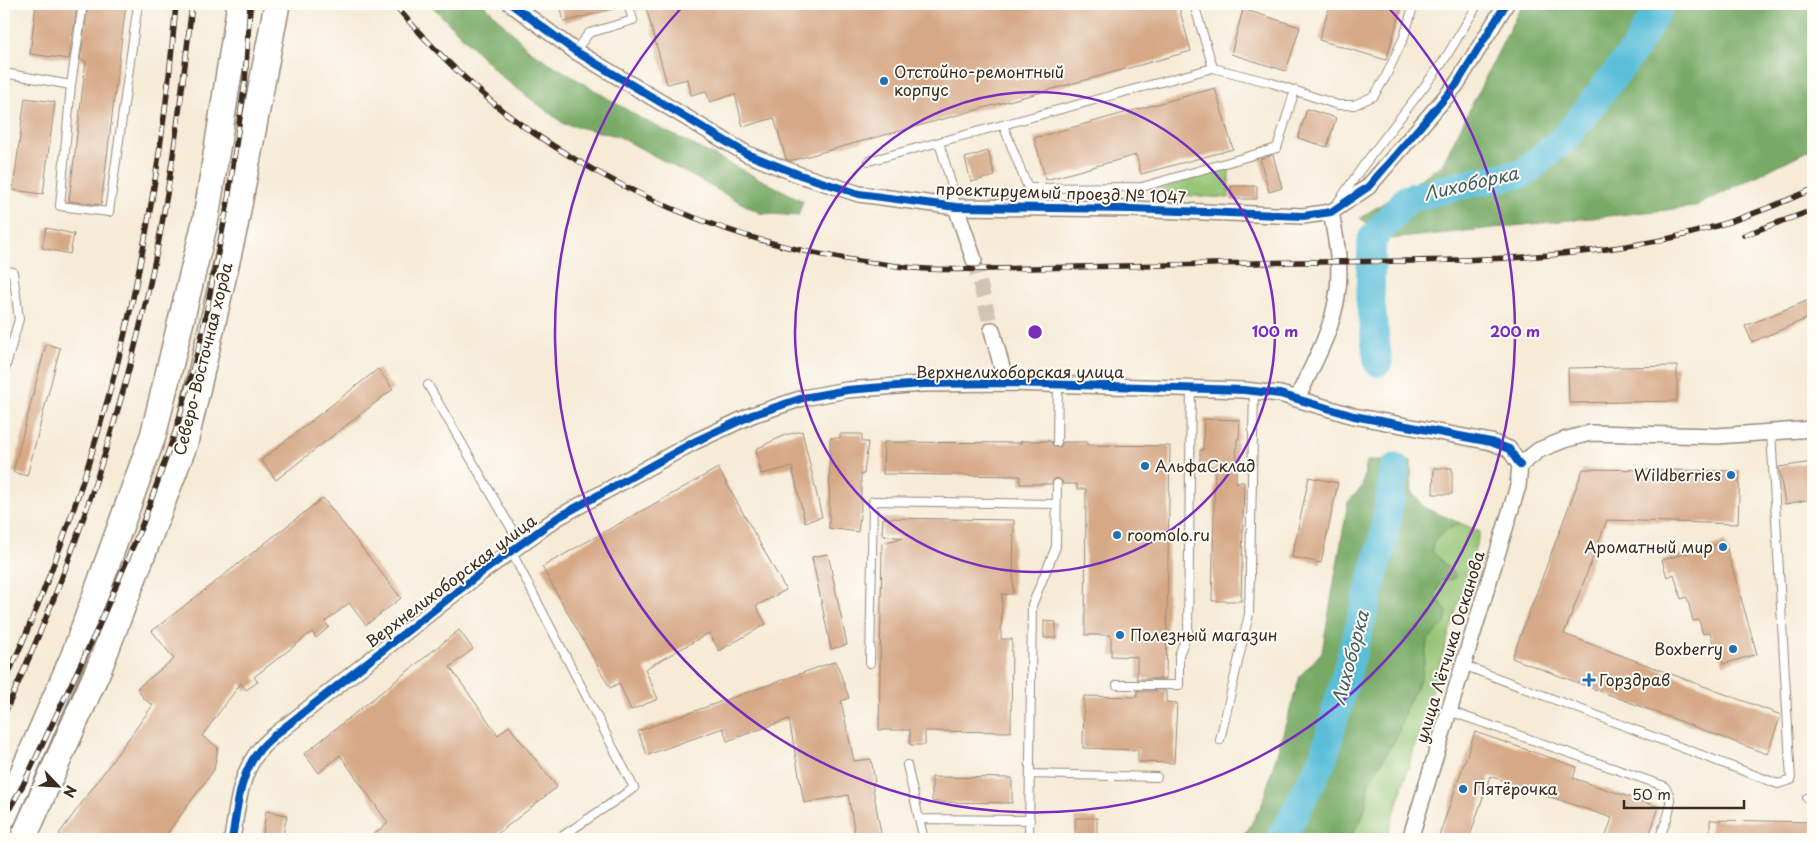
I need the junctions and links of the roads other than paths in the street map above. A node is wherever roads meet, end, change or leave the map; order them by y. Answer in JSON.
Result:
{"nodes":[{"id":1,"x":82,"y":4,"type":"edge"},
{"id":2,"x":138,"y":4,"type":"edge"},
{"id":3,"x":240,"y":4,"type":"edge"},
{"id":4,"x":277,"y":4,"type":"edge"},
{"id":5,"x":511,"y":4,"type":"edge"},
{"id":6,"x":628,"y":4,"type":"edge"},
{"id":7,"x":1194,"y":4,"type":"edge"},
{"id":8,"x":1414,"y":4,"type":"edge"},
{"id":9,"x":1478,"y":4,"type":"edge"},
{"id":10,"x":1506,"y":4,"type":"edge"},
{"id":11,"x":574,"y":50,"type":"junction"},
{"id":12,"x":1213,"y":68,"type":"junction"},
{"id":13,"x":4,"y":74,"type":"edge"},
{"id":14,"x":72,"y":85,"type":"junction"},
{"id":15,"x":1295,"y":90,"type":"junction"},
{"id":16,"x":1003,"y":125,"type":"junction"},
{"id":17,"x":939,"y":142,"type":"junction"},
{"id":18,"x":868,"y":161,"type":"dead end"},
{"id":19,"x":956,"y":206,"type":"junction"},
{"id":20,"x":1331,"y":212,"type":"junction"},
{"id":21,"x":974,"y":260,"type":"tunnel mouth"},
{"id":22,"x":4,"y":270,"type":"edge"},
{"id":23,"x":992,"y":330,"type":"tunnel mouth"},
{"id":24,"x":4,"y":373,"type":"edge"},
{"id":25,"x":1006,"y":383,"type":"junction"},
{"id":26,"x":428,"y":384,"type":"dead end"},
{"id":27,"x":1058,"y":384,"type":"junction"},
{"id":28,"x":1191,"y":388,"type":"junction"},
{"id":29,"x":1254,"y":391,"type":"junction"},
{"id":30,"x":1297,"y":399,"type":"junction"},
{"id":31,"x":1813,"y":430,"type":"edge"},
{"id":32,"x":1771,"y":432,"type":"junction"},
{"id":33,"x":1057,"y":442,"type":"dead end"},
{"id":34,"x":1520,"y":465,"type":"junction"},
{"id":35,"x":1057,"y":484,"type":"dead end"},
{"id":36,"x":1056,"y":504,"type":"junction"},
{"id":37,"x":516,"y":548,"type":"junction"},
{"id":38,"x":870,"y":663,"type":"dead end"},
{"id":39,"x":1463,"y":665,"type":"junction"},
{"id":40,"x":1117,"y":685,"type":"dead end"},
{"id":41,"x":1449,"y":711,"type":"junction"},
{"id":42,"x":1220,"y":740,"type":"dead end"},
{"id":43,"x":907,"y":765,"type":"dead end"},
{"id":44,"x":1030,"y":774,"type":"junction"},
{"id":45,"x":1157,"y":777,"type":"dead end"},
{"id":46,"x":4,"y":816,"type":"edge"},
{"id":47,"x":919,"y":819,"type":"junction"},
{"id":48,"x":1030,"y":820,"type":"junction"},
{"id":49,"x":23,"y":839,"type":"edge"},
{"id":50,"x":232,"y":839,"type":"edge"},
{"id":51,"x":558,"y":839,"type":"edge"},
{"id":52,"x":924,"y":839,"type":"edge"},
{"id":53,"x":1030,"y":839,"type":"edge"},
{"id":54,"x":1410,"y":839,"type":"edge"},
{"id":55,"x":1659,"y":839,"type":"edge"}],
"edges":[{"from":1,"to":14,"type":"lane"},
{"from":2,"to":14,"type":"lane"},
{"from":3,"to":46,"type":"main road","name":"Северо-Восточная хорда"},
{"from":4,"to":49,"type":"main road","name":"Северо-Восточная хорда"},
{"from":5,"to":11,"type":"street","name":"проектируемый проезд № 1047"},
{"from":6,"to":11,"type":"lane"},
{"from":7,"to":12,"type":"lane"},
{"from":8,"to":15,"type":"lane"},
{"from":9,"to":20,"type":"lane"},
{"from":10,"to":20,"type":"street"},
{"from":11,"to":19,"type":"street","name":"проектируемый проезд № 1047"},
{"from":12,"to":15,"type":"lane"},
{"from":12,"to":16,"type":"lane"},
{"from":13,"to":14,"type":"lane"},
{"from":15,"to":16,"type":"lane"},
{"from":16,"to":17,"type":"lane"},
{"from":17,"to":18,"type":"lane"},
{"from":17,"to":19,"type":"lane"},
{"from":19,"to":20,"type":"street","name":"проектируемый проезд № 1047"},
{"from":19,"to":21,"type":"street"},
{"from":20,"to":30,"type":"street"},
{"from":22,"to":24,"type":"lane"},
{"from":23,"to":25,"type":"street"},
{"from":25,"to":27,"type":"street","name":"Верхнелихоборская улица"},
{"from":25,"to":37,"type":"street","name":"Верхнелихоборская улица"},
{"from":26,"to":37,"type":"lane"},
{"from":27,"to":28,"type":"street","name":"Верхнелихоборская улица"},
{"from":27,"to":33,"type":"lane"},
{"from":28,"to":29,"type":"street","name":"Верхнелихоборская улица"},
{"from":28,"to":40,"type":"lane"},
{"from":29,"to":30,"type":"street","name":"Верхнелихоборская улица"},
{"from":29,"to":42,"type":"lane"},
{"from":30,"to":34,"type":"street","name":"Верхнелихоборская улица"},
{"from":31,"to":32,"type":"street"},
{"from":32,"to":34,"type":"street"},
{"from":32,"to":39,"type":"lane"},
{"from":34,"to":39,"type":"street","name":"улица Лётчика Осканова"},
{"from":35,"to":36,"type":"lane"},
{"from":36,"to":38,"type":"lane"},
{"from":36,"to":44,"type":"lane"},
{"from":37,"to":50,"type":"street","name":"Верхнелихоборская улица"},
{"from":37,"to":51,"type":"lane"},
{"from":39,"to":41,"type":"street","name":"улица Лётчика Осканова"},
{"from":41,"to":54,"type":"street","name":"улица Лётчика Осканова"},
{"from":41,"to":55,"type":"lane"},
{"from":43,"to":47,"type":"lane"},
{"from":44,"to":45,"type":"lane"},
{"from":44,"to":48,"type":"lane"},
{"from":47,"to":48,"type":"lane"},
{"from":47,"to":52,"type":"lane"},
{"from":48,"to":53,"type":"lane"}]}
